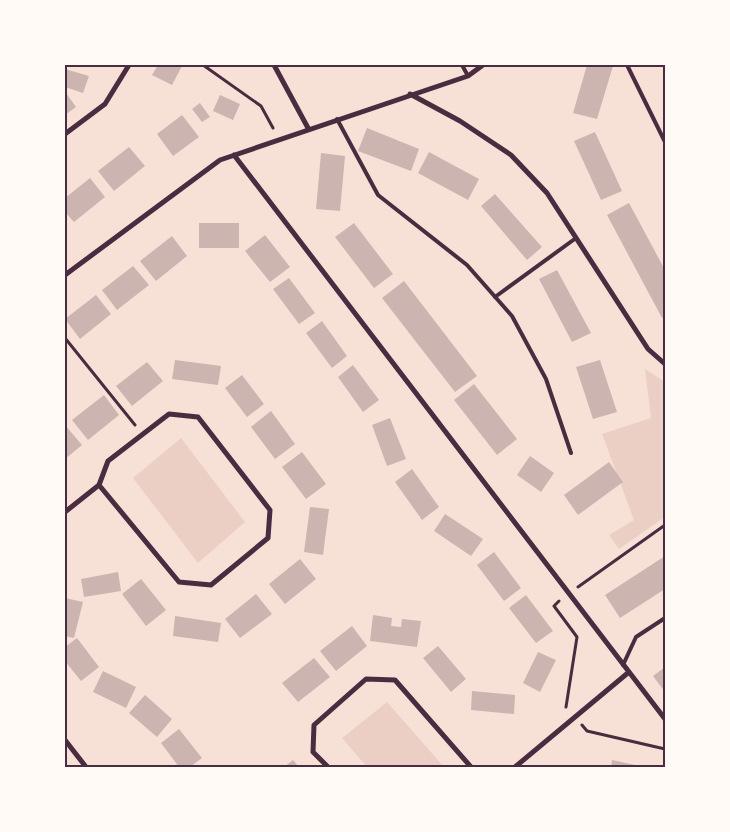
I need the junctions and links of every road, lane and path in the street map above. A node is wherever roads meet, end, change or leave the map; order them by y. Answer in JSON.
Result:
{"nodes":[{"id":1,"x":129,"y":65,"type":"edge"},
{"id":2,"x":203,"y":65,"type":"edge"},
{"id":3,"x":214,"y":65,"type":"edge"},
{"id":4,"x":274,"y":65,"type":"edge"},
{"id":5,"x":462,"y":65,"type":"edge"},
{"id":6,"x":483,"y":65,"type":"edge"},
{"id":7,"x":627,"y":65,"type":"edge"},
{"id":8,"x":212,"y":71,"type":"junction"},
{"id":9,"x":468,"y":76,"type":"junction"},
{"id":10,"x":410,"y":94,"type":"junction"},
{"id":11,"x":337,"y":119,"type":"junction"},
{"id":12,"x":308,"y":128,"type":"junction"},
{"id":13,"x":65,"y":134,"type":"edge"},
{"id":14,"x":279,"y":138,"type":"junction"},
{"id":15,"x":665,"y":142,"type":"edge"},
{"id":16,"x":234,"y":155,"type":"junction"},
{"id":17,"x":576,"y":238,"type":"junction"},
{"id":18,"x":65,"y":275,"type":"edge"},
{"id":19,"x":495,"y":297,"type":"junction"},
{"id":20,"x":65,"y":338,"type":"edge"},
{"id":21,"x":665,"y":364,"type":"edge"},
{"id":22,"x":142,"y":435,"type":"junction"},
{"id":23,"x":571,"y":453,"type":"dead end"},
{"id":24,"x":99,"y":485,"type":"junction"},
{"id":25,"x":65,"y":512,"type":"edge"},
{"id":26,"x":665,"y":618,"type":"edge"},
{"id":27,"x":623,"y":664,"type":"junction"},
{"id":28,"x":629,"y":672,"type":"junction"},
{"id":29,"x":665,"y":719,"type":"edge"},
{"id":30,"x":65,"y":740,"type":"edge"},
{"id":31,"x":86,"y":767,"type":"edge"},
{"id":32,"x":328,"y":767,"type":"edge"},
{"id":33,"x":471,"y":767,"type":"edge"},
{"id":34,"x":515,"y":767,"type":"edge"}],
"edges":[{"from":1,"to":13,"type":"street"},
{"from":2,"to":8,"type":"path"},
{"from":3,"to":8,"type":"path"},
{"from":4,"to":12,"type":"street"},
{"from":5,"to":9,"type":"lane"},
{"from":6,"to":9,"type":"street"},
{"from":7,"to":15,"type":"lane"},
{"from":8,"to":14,"type":"path"},
{"from":9,"to":10,"type":"street"},
{"from":10,"to":11,"type":"street"},
{"from":10,"to":17,"type":"street"},
{"from":11,"to":12,"type":"street"},
{"from":11,"to":19,"type":"lane"},
{"from":12,"to":14,"type":"street"},
{"from":14,"to":16,"type":"street"},
{"from":16,"to":18,"type":"street"},
{"from":16,"to":27,"type":"street"},
{"from":17,"to":19,"type":"lane"},
{"from":17,"to":21,"type":"street"},
{"from":19,"to":23,"type":"lane"},
{"from":20,"to":22,"type":"path"},
{"from":22,"to":24,"type":"street"},
{"from":22,"to":24,"type":"street"},
{"from":24,"to":25,"type":"street"},
{"from":26,"to":27,"type":"lane"},
{"from":27,"to":28,"type":"street"},
{"from":28,"to":29,"type":"street"},
{"from":28,"to":34,"type":"street"},
{"from":30,"to":31,"type":"street"},
{"from":32,"to":33,"type":"street"}]}
